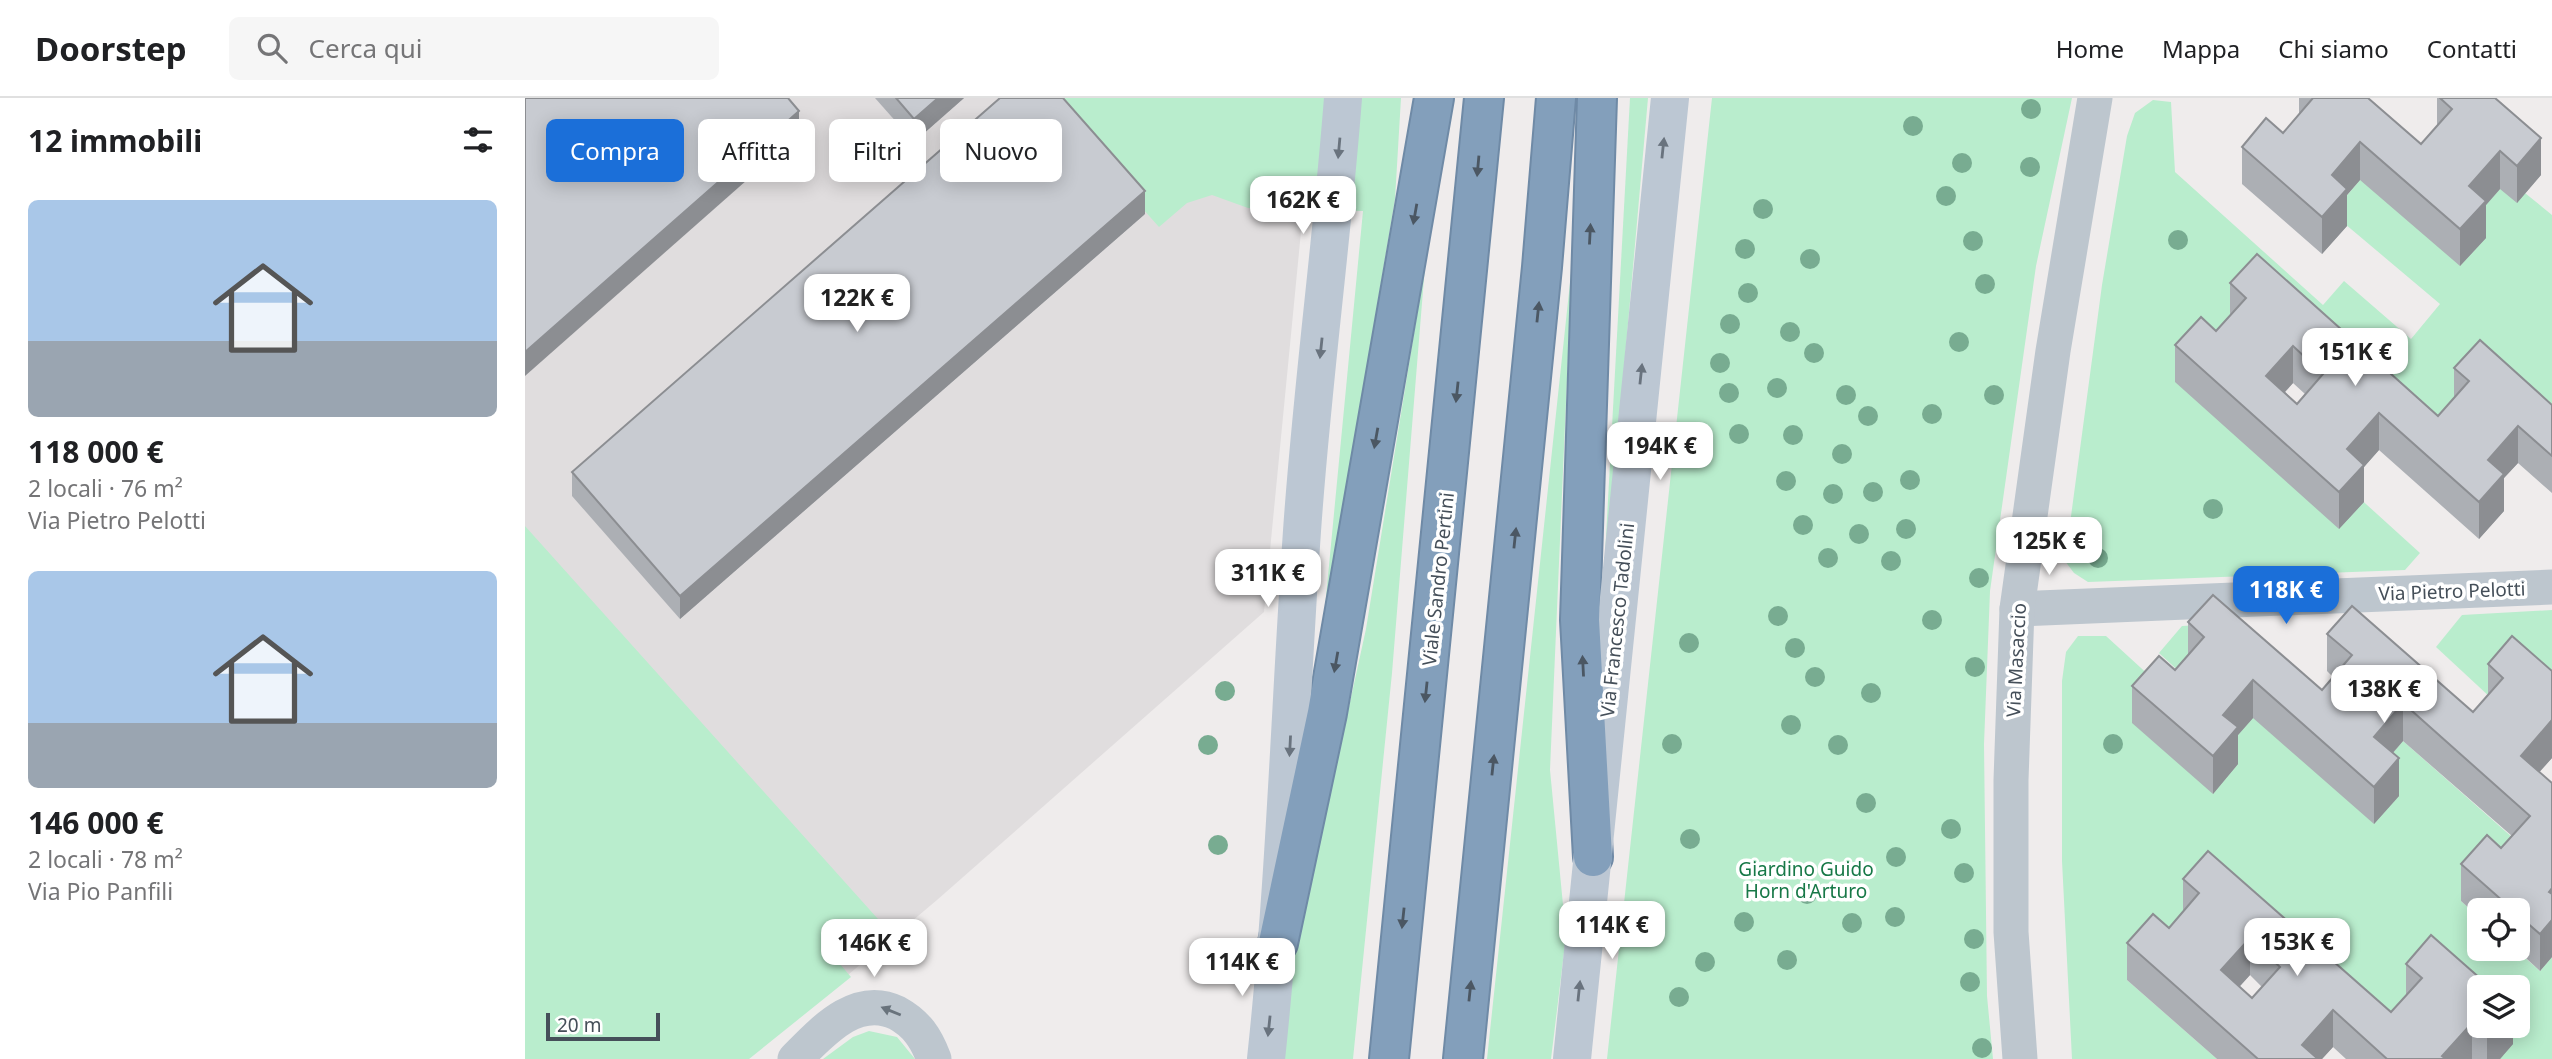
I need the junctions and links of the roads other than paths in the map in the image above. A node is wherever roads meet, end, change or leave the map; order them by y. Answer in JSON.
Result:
{"nodes":[{"id":1,"x":1343,"y":98,"type":"edge"},
{"id":2,"x":1434,"y":98,"type":"edge"},
{"id":3,"x":1484,"y":98,"type":"edge"},
{"id":4,"x":1556,"y":98,"type":"edge"},
{"id":5,"x":1597,"y":98,"type":"edge"},
{"id":6,"x":1669,"y":98,"type":"edge"},
{"id":7,"x":2095,"y":98,"type":"edge"},
{"id":8,"x":2552,"y":587,"type":"edge"},
{"id":9,"x":2017,"y":609,"type":"junction"},
{"id":10,"x":1593,"y":857,"type":"junction"},
{"id":11,"x":1278,"y":943,"type":"junction"},
{"id":12,"x":795,"y":1059,"type":"edge"},
{"id":13,"x":934,"y":1059,"type":"edge"},
{"id":14,"x":1265,"y":1059,"type":"edge"},
{"id":15,"x":1389,"y":1059,"type":"edge"},
{"id":16,"x":1463,"y":1059,"type":"edge"},
{"id":17,"x":1572,"y":1059,"type":"edge"},
{"id":18,"x":2020,"y":1059,"type":"edge"}],
"edges":[{"from":1,"to":11,"type":"street","one_way":true},
{"from":2,"to":11,"type":"highway","one_way":true},
{"from":3,"to":15,"type":"highway","name":"Viale Sandro Pertini","one_way":true},
{"from":16,"to":4,"type":"highway","one_way":true},
{"from":10,"to":5,"type":"highway","one_way":true},
{"from":10,"to":6,"type":"street","name":"Via Francesco Tadolini","one_way":true},
{"from":7,"to":9,"type":"street","name":"Via Masaccio"},
{"from":8,"to":9,"type":"street","name":"Via Pietro Pelotti"},
{"from":9,"to":18,"type":"street","name":"Via Masaccio"},
{"from":17,"to":10,"type":"street","name":"Via Francesco Tadolini","one_way":true},
{"from":11,"to":14,"type":"street","one_way":true},
{"from":13,"to":12,"type":"street","one_way":true}]}
